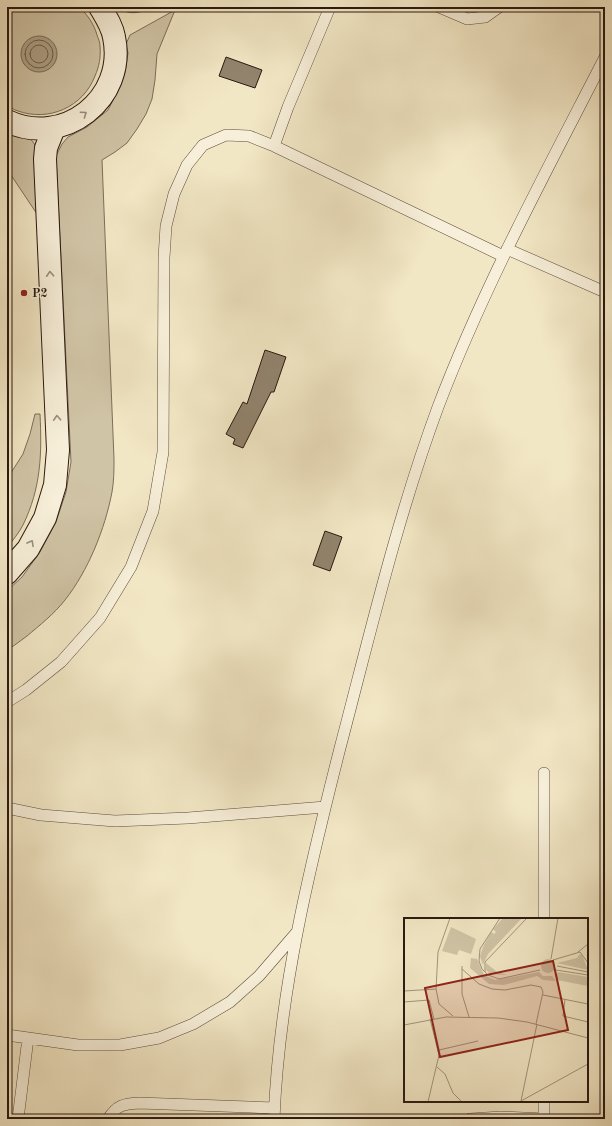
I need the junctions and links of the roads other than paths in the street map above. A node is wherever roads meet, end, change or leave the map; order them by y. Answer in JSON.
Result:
{"nodes":[{"id":1,"x":100,"y":7,"type":"edge"},
{"id":2,"x":330,"y":7,"type":"edge"},
{"id":3,"x":438,"y":7,"type":"edge"},
{"id":4,"x":499,"y":7,"type":"edge"},
{"id":5,"x":605,"y":57,"type":"edge"},
{"id":6,"x":7,"y":121,"type":"edge"},
{"id":7,"x":54,"y":128,"type":"junction"},
{"id":8,"x":274,"y":146,"type":"junction"},
{"id":9,"x":505,"y":252,"type":"junction"},
{"id":10,"x":605,"y":292,"type":"edge"},
{"id":11,"x":7,"y":573,"type":"edge"},
{"id":12,"x":7,"y":702,"type":"edge"},
{"id":13,"x":544,"y":773,"type":"dead end"},
{"id":14,"x":325,"y":807,"type":"junction"},
{"id":15,"x":7,"y":808,"type":"edge"},
{"id":16,"x":544,"y":918,"type":"edge"},
{"id":17,"x":298,"y":931,"type":"junction"},
{"id":18,"x":7,"y":1035,"type":"edge"},
{"id":19,"x":28,"y":1038,"type":"junction"},
{"id":20,"x":544,"y":1102,"type":"edge"},
{"id":21,"x":274,"y":1113,"type":"edge"},
{"id":22,"x":18,"y":1119,"type":"edge"},
{"id":23,"x":108,"y":1119,"type":"edge"},
{"id":24,"x":470,"y":1119,"type":"edge"},
{"id":25,"x":545,"y":1119,"type":"edge"}],
"edges":[{"from":7,"to":1,"type":"street","one_way":true},
{"from":2,"to":8,"type":"lane"},
{"from":3,"to":4,"type":"lane"},
{"from":5,"to":9,"type":"lane"},
{"from":6,"to":7,"type":"street"},
{"from":11,"to":7,"type":"street","one_way":true},
{"from":8,"to":9,"type":"lane"},
{"from":8,"to":12,"type":"lane"},
{"from":9,"to":10,"type":"lane"},
{"from":9,"to":14,"type":"lane"},
{"from":13,"to":16,"type":"lane"},
{"from":14,"to":15,"type":"lane"},
{"from":14,"to":17,"type":"lane"},
{"from":17,"to":19,"type":"lane"},
{"from":17,"to":21,"type":"lane"},
{"from":18,"to":19,"type":"lane"},
{"from":19,"to":22,"type":"lane"},
{"from":20,"to":25,"type":"lane"},
{"from":21,"to":23,"type":"lane"},
{"from":24,"to":25,"type":"lane"}]}
